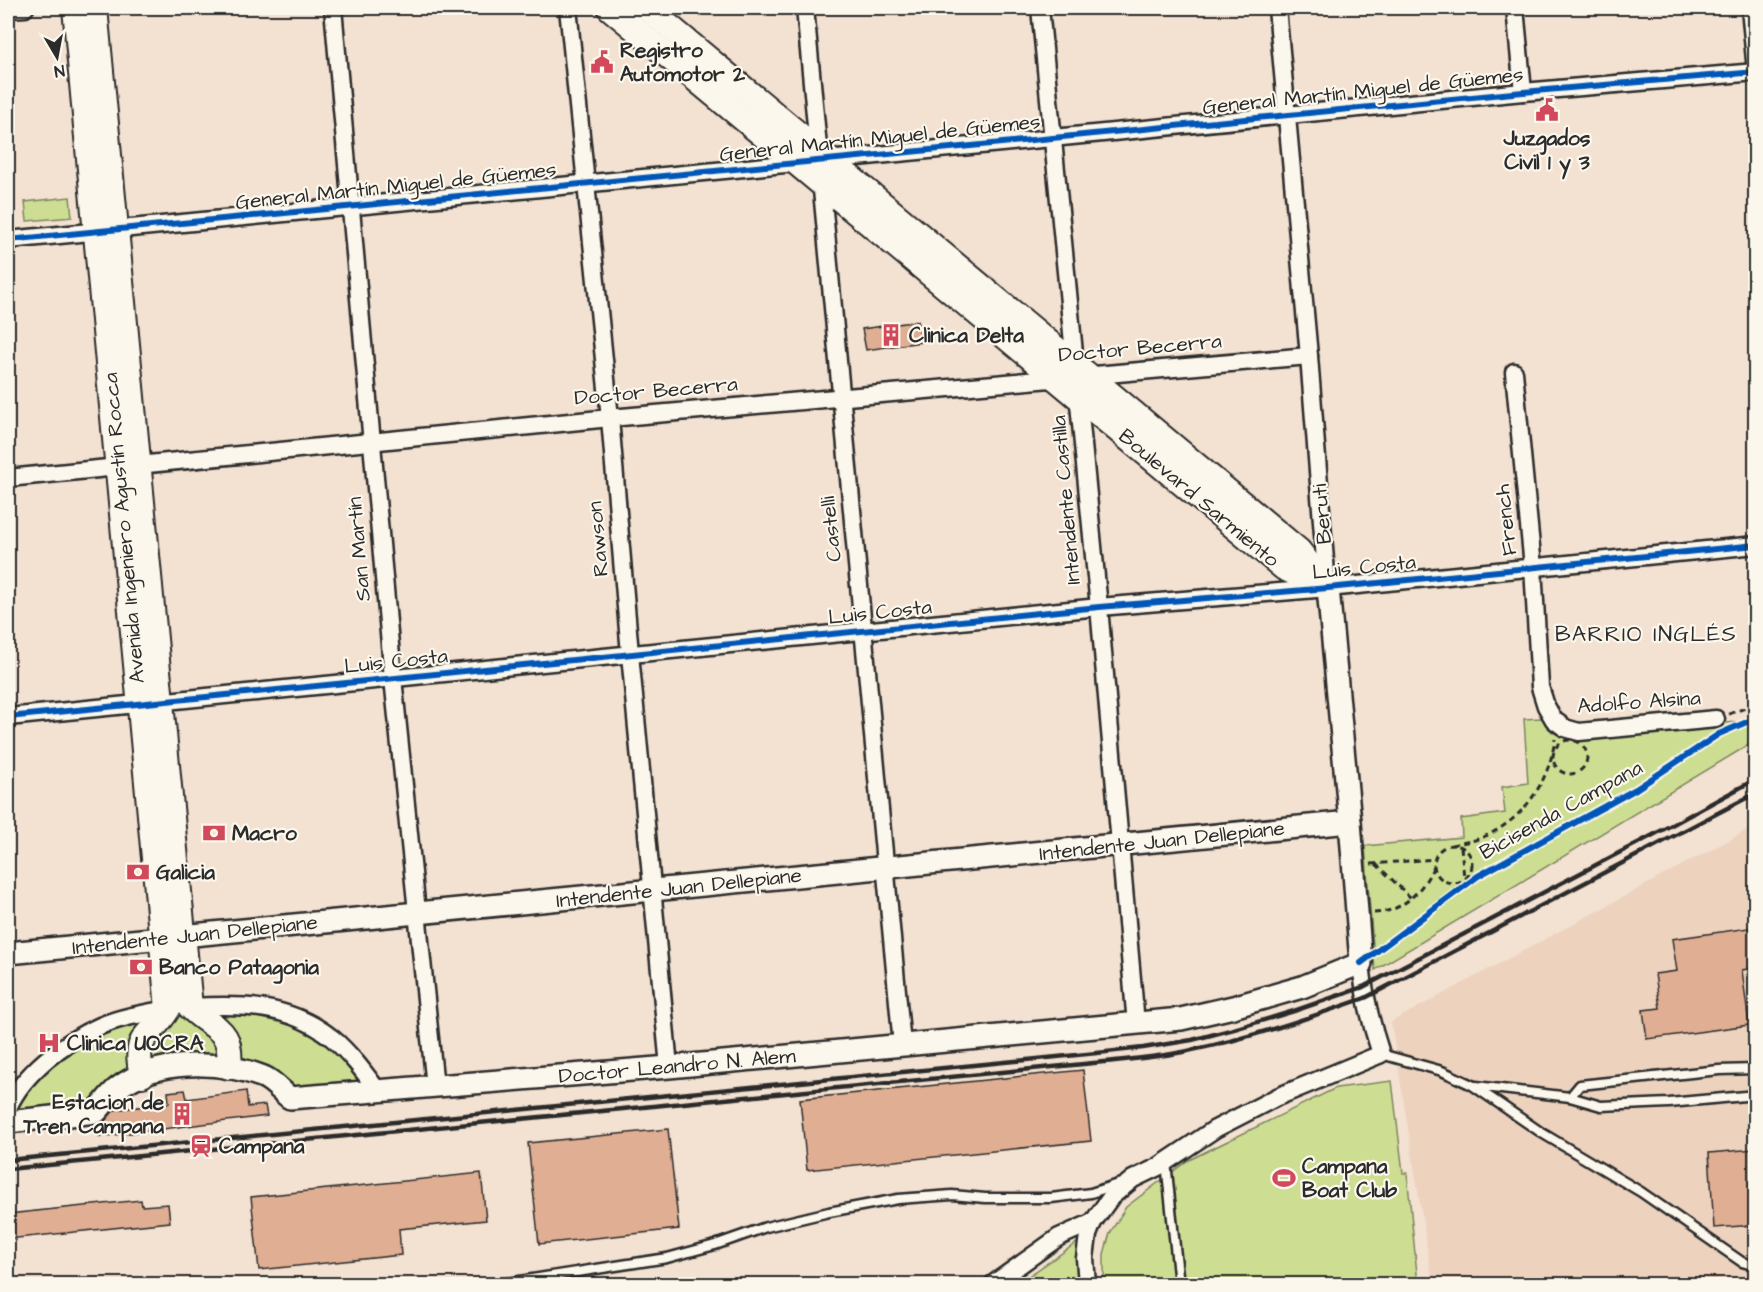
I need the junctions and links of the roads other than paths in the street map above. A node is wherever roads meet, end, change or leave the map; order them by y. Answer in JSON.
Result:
{"nodes":[{"id":1,"x":25,"y":8,"type":"edge"},
{"id":2,"x":75,"y":8,"type":"edge"},
{"id":3,"x":95,"y":8,"type":"edge"},
{"id":4,"x":333,"y":8,"type":"edge"},
{"id":5,"x":568,"y":8,"type":"edge"},
{"id":6,"x":610,"y":8,"type":"edge"},
{"id":7,"x":647,"y":8,"type":"edge"},
{"id":8,"x":805,"y":8,"type":"edge"},
{"id":9,"x":1040,"y":8,"type":"edge"},
{"id":10,"x":1277,"y":8,"type":"edge"},
{"id":11,"x":1515,"y":8,"type":"edge"},
{"id":12,"x":1749,"y":8,"type":"edge"},
{"id":13,"x":8,"y":9,"type":"edge"},
{"id":14,"x":1755,"y":72,"type":"edge"},
{"id":15,"x":1524,"y":92,"type":"junction"},
{"id":16,"x":1287,"y":115,"type":"junction"},
{"id":17,"x":1053,"y":138,"type":"junction"},
{"id":18,"x":817,"y":163,"type":"junction"},
{"id":19,"x":586,"y":184,"type":"junction"},
{"id":20,"x":351,"y":207,"type":"junction"},
{"id":21,"x":106,"y":231,"type":"junction"},
{"id":22,"x":8,"y":240,"type":"edge"},
{"id":23,"x":1309,"y":356,"type":"junction"},
{"id":24,"x":1514,"y":372,"type":"dead end"},
{"id":25,"x":1075,"y":379,"type":"junction"},
{"id":26,"x":841,"y":398,"type":"junction"},
{"id":27,"x":610,"y":418,"type":"junction"},
{"id":28,"x":372,"y":442,"type":"junction"},
{"id":29,"x":128,"y":466,"type":"junction"},
{"id":30,"x":8,"y":478,"type":"edge"},
{"id":31,"x":1755,"y":544,"type":"edge"},
{"id":32,"x":1533,"y":567,"type":"junction"},
{"id":33,"x":1328,"y":588,"type":"junction"},
{"id":34,"x":1099,"y":607,"type":"junction"},
{"id":35,"x":863,"y":631,"type":"junction"},
{"id":36,"x":630,"y":654,"type":"junction"},
{"id":37,"x":393,"y":678,"type":"junction"},
{"id":38,"x":151,"y":701,"type":"junction"},
{"id":39,"x":8,"y":717,"type":"edge"},
{"id":40,"x":1716,"y":719,"type":"road end"},
{"id":41,"x":1561,"y":725,"type":"joint"},
{"id":42,"x":1350,"y":822,"type":"junction"},
{"id":43,"x":1120,"y":845,"type":"junction"},
{"id":44,"x":885,"y":868,"type":"junction"},
{"id":45,"x":652,"y":890,"type":"junction"},
{"id":46,"x":417,"y":913,"type":"junction"},
{"id":47,"x":173,"y":937,"type":"junction"},
{"id":48,"x":8,"y":953,"type":"edge"},
{"id":49,"x":1361,"y":963,"type":"junction"},
{"id":50,"x":179,"y":1008,"type":"junction"},
{"id":51,"x":1136,"y":1024,"type":"junction"},
{"id":52,"x":902,"y":1045,"type":"junction"},
{"id":53,"x":1381,"y":1054,"type":"junction"},
{"id":54,"x":229,"y":1067,"type":"junction"},
{"id":55,"x":669,"y":1067,"type":"junction"},
{"id":56,"x":1755,"y":1069,"type":"edge"},
{"id":57,"x":142,"y":1075,"type":"junction"},
{"id":58,"x":1472,"y":1085,"type":"junction"},
{"id":59,"x":435,"y":1087,"type":"junction"},
{"id":60,"x":378,"y":1091,"type":"junction"},
{"id":61,"x":1755,"y":1095,"type":"edge"},
{"id":62,"x":1570,"y":1097,"type":"junction"},
{"id":63,"x":8,"y":1108,"type":"edge"},
{"id":64,"x":8,"y":1122,"type":"edge"},
{"id":65,"x":1166,"y":1162,"type":"junction"},
{"id":66,"x":1133,"y":1179,"type":"junction"},
{"id":67,"x":1093,"y":1222,"type":"junction"},
{"id":68,"x":1755,"y":1266,"type":"edge"},
{"id":69,"x":500,"y":1284,"type":"edge"},
{"id":70,"x":993,"y":1284,"type":"edge"},
{"id":71,"x":1087,"y":1284,"type":"edge"},
{"id":72,"x":1179,"y":1284,"type":"edge"}],
"edges":[{"from":1,"to":13,"type":"street"},
{"from":2,"to":21,"type":"main road","name":"Avenida Ingeniero Agustín Rocca"},
{"from":3,"to":21,"type":"main road","name":"Avenida Ingeniero Agustín Rocca"},
{"from":4,"to":20,"type":"street","name":"San Martín"},
{"from":5,"to":19,"type":"street","name":"Rawson"},
{"from":6,"to":18,"type":"main road","name":"Boulevard Sarmiento"},
{"from":7,"to":18,"type":"main road","name":"Boulevard Sarmiento"},
{"from":8,"to":18,"type":"street","name":"Castelli"},
{"from":9,"to":17,"type":"street","name":"Intendente Castilla"},
{"from":10,"to":16,"type":"street","name":"Beruti"},
{"from":11,"to":15,"type":"street"},
{"from":12,"to":14,"type":"street"},
{"from":14,"to":15,"type":"street","name":"General Martín Miguel de Güemes"},
{"from":15,"to":16,"type":"street","name":"General Martín Miguel de Güemes"},
{"from":16,"to":17,"type":"street","name":"General Martín Miguel de Güemes"},
{"from":16,"to":23,"type":"street","name":"Beruti"},
{"from":17,"to":18,"type":"street","name":"General Martín Miguel de Güemes"},
{"from":17,"to":25,"type":"street","name":"Intendente Castilla"},
{"from":18,"to":19,"type":"street","name":"General Martín Miguel de Güemes"},
{"from":18,"to":25,"type":"main road","name":"Boulevard Sarmiento"},
{"from":18,"to":26,"type":"street","name":"Castelli"},
{"from":19,"to":20,"type":"street","name":"General Martín Miguel de Güemes"},
{"from":19,"to":27,"type":"street","name":"Rawson"},
{"from":20,"to":21,"type":"street","name":"General Martín Miguel de Güemes"},
{"from":20,"to":28,"type":"street","name":"San Martín"},
{"from":21,"to":22,"type":"street","name":"General Martín Miguel de Güemes"},
{"from":21,"to":29,"type":"main road","name":"Avenida Ingeniero Agustín Rocca"},
{"from":23,"to":25,"type":"street","name":"Doctor Becerra"},
{"from":23,"to":33,"type":"street","name":"Beruti"},
{"from":24,"to":32,"type":"street","name":"French"},
{"from":25,"to":26,"type":"street","name":"Doctor Becerra"},
{"from":25,"to":33,"type":"main road","name":"Boulevard Sarmiento"},
{"from":25,"to":34,"type":"street","name":"Intendente Castilla"},
{"from":26,"to":27,"type":"street","name":"Doctor Becerra"},
{"from":26,"to":35,"type":"street","name":"Castelli"},
{"from":27,"to":28,"type":"street","name":"Doctor Becerra"},
{"from":27,"to":36,"type":"street","name":"Rawson"},
{"from":28,"to":29,"type":"street","name":"Doctor Becerra"},
{"from":28,"to":37,"type":"street","name":"San Martín"},
{"from":29,"to":30,"type":"street","name":"Doctor Becerra"},
{"from":29,"to":38,"type":"main road","name":"Avenida Ingeniero Agustín Rocca"},
{"from":31,"to":32,"type":"street","name":"Luis Costa"},
{"from":32,"to":33,"type":"street","name":"Luis Costa"},
{"from":32,"to":41,"type":"street","name":"French"},
{"from":33,"to":34,"type":"street","name":"Luis Costa"},
{"from":33,"to":42,"type":"street","name":"Beruti"},
{"from":34,"to":35,"type":"street","name":"Luis Costa"},
{"from":34,"to":43,"type":"street","name":"Intendente Castilla"},
{"from":35,"to":36,"type":"street","name":"Luis Costa"},
{"from":35,"to":44,"type":"street","name":"Castelli"},
{"from":36,"to":37,"type":"street","name":"Luis Costa"},
{"from":36,"to":45,"type":"street","name":"Rawson"},
{"from":37,"to":38,"type":"street","name":"Luis Costa"},
{"from":37,"to":46,"type":"street","name":"San Martín"},
{"from":38,"to":39,"type":"street","name":"Luis Costa"},
{"from":38,"to":47,"type":"main road","name":"Avenida Ingeniero Agustín Rocca"},
{"from":40,"to":41,"type":"street","name":"Adolfo Alsina"},
{"from":42,"to":43,"type":"street","name":"Intendente Juan Dellepiane"},
{"from":42,"to":49,"type":"street","name":"Beruti"},
{"from":43,"to":44,"type":"street","name":"Intendente Juan Dellepiane"},
{"from":43,"to":51,"type":"street","name":"Intendente Castilla"},
{"from":44,"to":45,"type":"street","name":"Intendente Juan Dellepiane"},
{"from":44,"to":52,"type":"street","name":"Castelli"},
{"from":45,"to":46,"type":"street","name":"Intendente Juan Dellepiane"},
{"from":45,"to":55,"type":"street","name":"Rawson"},
{"from":46,"to":47,"type":"street","name":"Intendente Juan Dellepiane"},
{"from":46,"to":59,"type":"street","name":"San Martín"},
{"from":47,"to":48,"type":"street","name":"Intendente Juan Dellepiane"},
{"from":47,"to":50,"type":"main road","name":"Avenida Ingeniero Agustín Rocca"},
{"from":49,"to":51,"type":"street","name":"Doctor Leandro N. Alem"},
{"from":49,"to":53,"type":"street","name":"Beruti"},
{"from":50,"to":54,"type":"main road"},
{"from":50,"to":57,"type":"main road"},
{"from":50,"to":60,"type":"street"},
{"from":50,"to":63,"type":"street"},
{"from":51,"to":52,"type":"street","name":"Doctor Leandro N. Alem"},
{"from":52,"to":55,"type":"street","name":"Doctor Leandro N. Alem"},
{"from":53,"to":58,"type":"lane"},
{"from":53,"to":65,"type":"street"},
{"from":54,"to":57,"type":"street","name":"Doctor Leandro N. Alem"},
{"from":54,"to":60,"type":"street","name":"Doctor Leandro N. Alem"},
{"from":55,"to":59,"type":"street","name":"Doctor Leandro N. Alem"},
{"from":56,"to":62,"type":"lane"},
{"from":57,"to":64,"type":"street","name":"Doctor Leandro N. Alem"},
{"from":58,"to":62,"type":"lane"},
{"from":58,"to":68,"type":"lane"},
{"from":59,"to":60,"type":"street","name":"Doctor Leandro N. Alem"},
{"from":61,"to":62,"type":"lane"},
{"from":65,"to":66,"type":"street"},
{"from":65,"to":72,"type":"lane"},
{"from":66,"to":67,"type":"street"},
{"from":66,"to":69,"type":"lane"},
{"from":67,"to":70,"type":"street"},
{"from":67,"to":71,"type":"street"}]}
